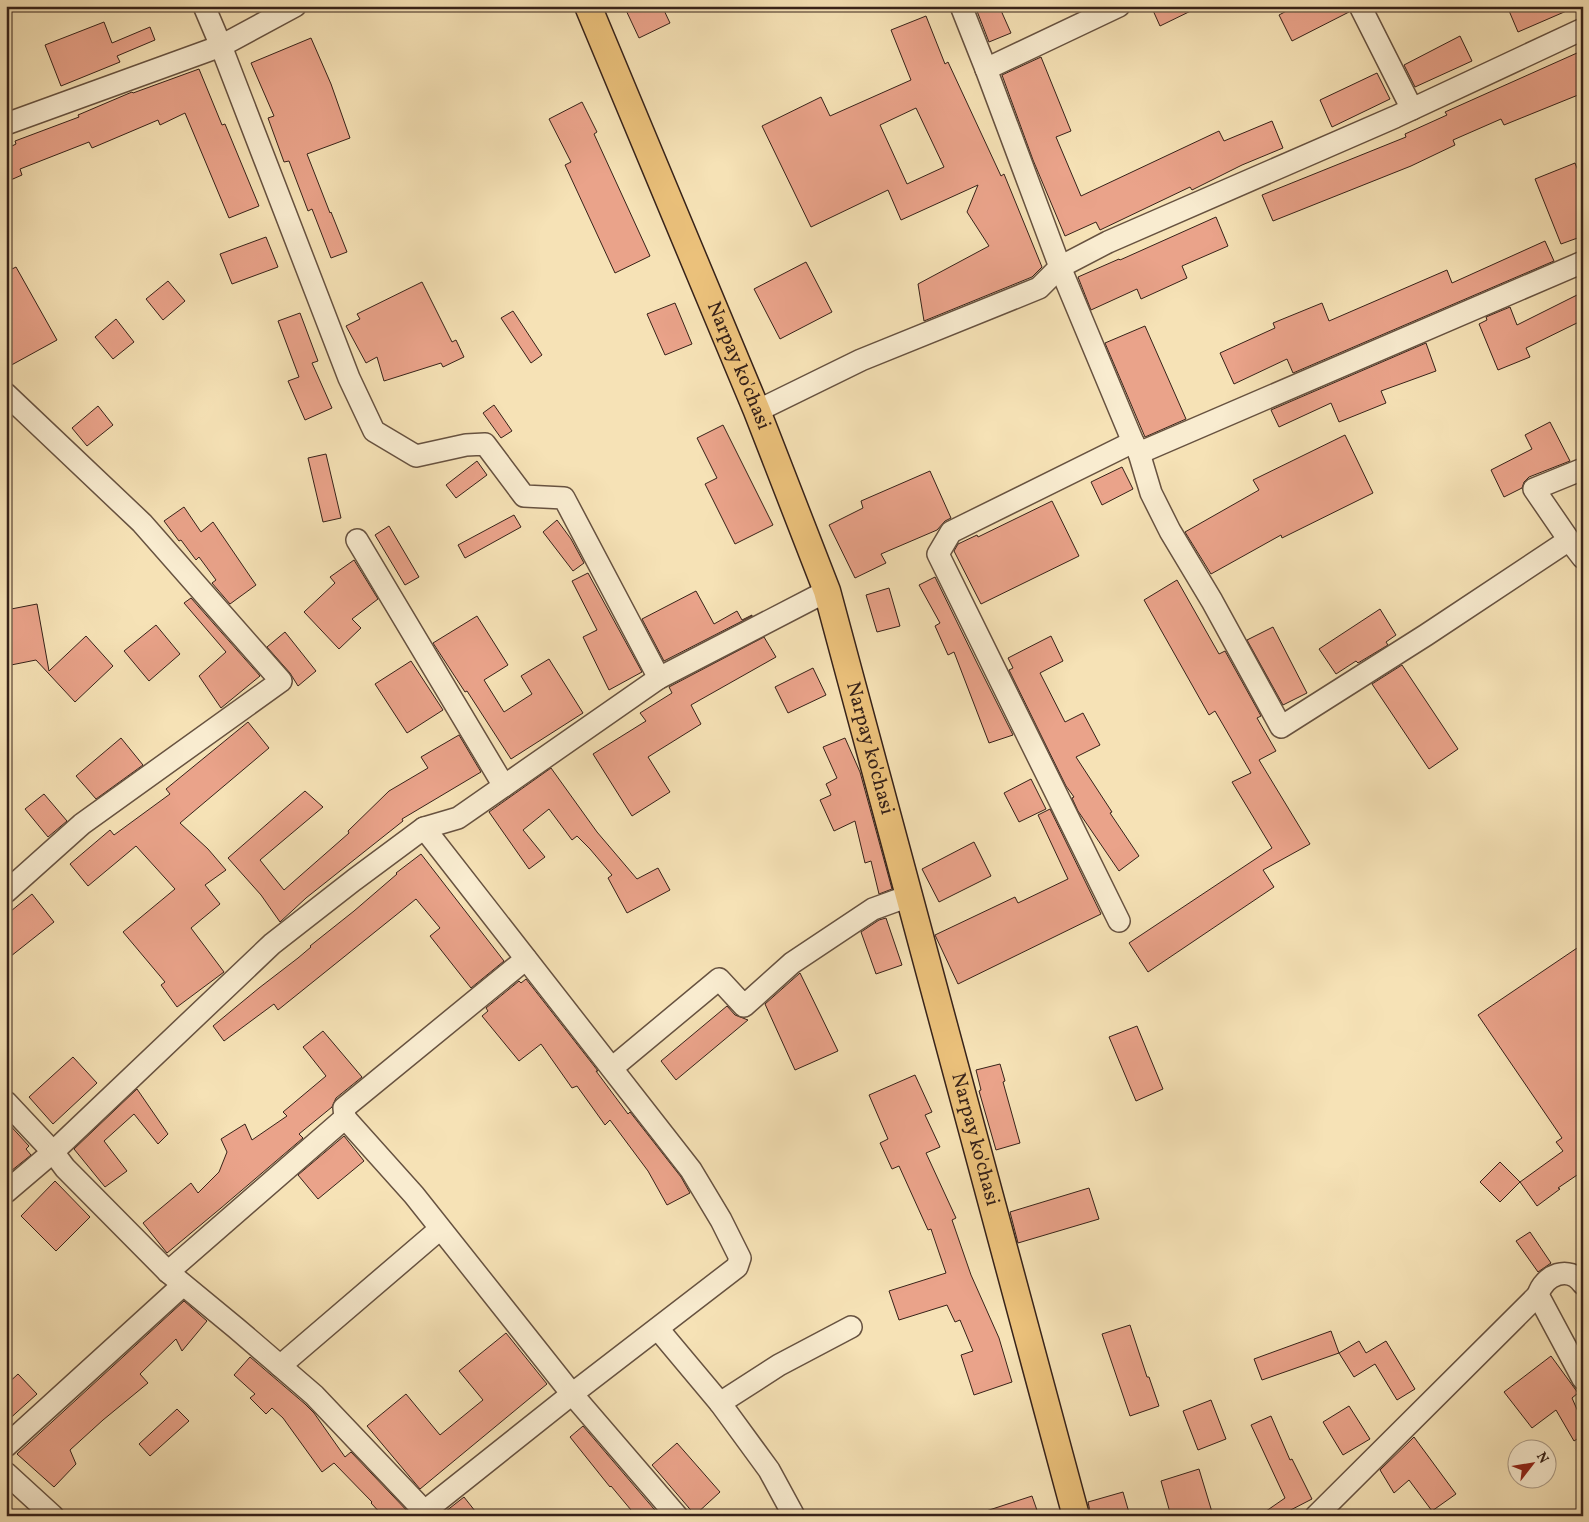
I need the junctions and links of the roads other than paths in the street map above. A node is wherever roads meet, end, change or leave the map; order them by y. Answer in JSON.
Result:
{"nodes":[{"id":1,"x":295,"y":6,"type":"edge"},
{"id":2,"x":588,"y":6,"type":"edge"},
{"id":3,"x":961,"y":6,"type":"edge"},
{"id":4,"x":1119,"y":6,"type":"edge"},
{"id":5,"x":1360,"y":6,"type":"edge"},
{"id":6,"x":206,"y":12,"type":"edge"},
{"id":7,"x":1583,"y":29,"type":"edge"},
{"id":8,"x":221,"y":46,"type":"junction"},
{"id":9,"x":986,"y":69,"type":"junction"},
{"id":10,"x":1412,"y":109,"type":"junction"},
{"id":11,"x":6,"y":124,"type":"edge"},
{"id":12,"x":1583,"y":262,"type":"edge"},
{"id":13,"x":1060,"y":267,"type":"junction"},
{"id":14,"x":6,"y":394,"type":"edge"},
{"id":15,"x":757,"y":411,"type":"junction"},
{"id":16,"x":1136,"y":447,"type":"junction"},
{"id":17,"x":1583,"y":469,"type":"edge"},
{"id":18,"x":357,"y":540,"type":"dead end"},
{"id":19,"x":1569,"y":540,"type":"junction"},
{"id":20,"x":1583,"y":558,"type":"edge"},
{"id":21,"x":827,"y":591,"type":"junction"},
{"id":22,"x":659,"y":678,"type":"junction"},
{"id":23,"x":504,"y":786,"type":"junction"},
{"id":24,"x":424,"y":828,"type":"junction"},
{"id":25,"x":6,"y":892,"type":"edge"},
{"id":26,"x":909,"y":896,"type":"junction"},
{"id":27,"x":1119,"y":921,"type":"dead end"},
{"id":28,"x":526,"y":959,"type":"junction"},
{"id":29,"x":612,"y":1068,"type":"junction"},
{"id":30,"x":6,"y":1102,"type":"edge"},
{"id":31,"x":345,"y":1118,"type":"junction"},
{"id":32,"x":53,"y":1152,"type":"junction"},
{"id":33,"x":6,"y":1192,"type":"edge"},
{"id":34,"x":440,"y":1229,"type":"junction"},
{"id":35,"x":175,"y":1279,"type":"junction"},
{"id":36,"x":1583,"y":1284,"type":"edge"},
{"id":37,"x":1538,"y":1295,"type":"junction"},
{"id":38,"x":850,"y":1326,"type":"dead end"},
{"id":39,"x":658,"y":1329,"type":"junction"},
{"id":40,"x":280,"y":1366,"type":"junction"},
{"id":41,"x":1583,"y":1379,"type":"edge"},
{"id":42,"x":572,"y":1394,"type":"junction"},
{"id":43,"x":720,"y":1403,"type":"junction"},
{"id":44,"x":6,"y":1446,"type":"edge"},
{"id":45,"x":6,"y":1473,"type":"edge"},
{"id":46,"x":427,"y":1513,"type":"edge"},
{"id":47,"x":53,"y":1516,"type":"edge"},
{"id":48,"x":677,"y":1516,"type":"edge"},
{"id":49,"x":794,"y":1516,"type":"edge"},
{"id":50,"x":1076,"y":1516,"type":"edge"},
{"id":51,"x":1316,"y":1516,"type":"edge"}],
"edges":[{"from":1,"to":8,"type":"street"},
{"from":2,"to":15,"type":"main road","name":"Narpay ko'chasi"},
{"from":3,"to":9,"type":"street"},
{"from":4,"to":9,"type":"street"},
{"from":5,"to":10,"type":"street"},
{"from":6,"to":8,"type":"street"},
{"from":7,"to":10,"type":"street"},
{"from":8,"to":11,"type":"street"},
{"from":8,"to":22,"type":"street"},
{"from":9,"to":13,"type":"street"},
{"from":10,"to":13,"type":"street"},
{"from":12,"to":16,"type":"street"},
{"from":13,"to":15,"type":"street"},
{"from":13,"to":16,"type":"street"},
{"from":14,"to":25,"type":"street"},
{"from":15,"to":21,"type":"main road","name":"Narpay ko'chasi"},
{"from":16,"to":19,"type":"street"},
{"from":16,"to":27,"type":"street"},
{"from":17,"to":19,"type":"street"},
{"from":18,"to":23,"type":"street"},
{"from":19,"to":20,"type":"street"},
{"from":21,"to":22,"type":"street"},
{"from":21,"to":26,"type":"main road","name":"Narpay ko'chasi"},
{"from":22,"to":23,"type":"street"},
{"from":23,"to":24,"type":"street"},
{"from":24,"to":28,"type":"street"},
{"from":24,"to":32,"type":"street"},
{"from":26,"to":29,"type":"street"},
{"from":26,"to":50,"type":"main road","name":"Narpay ko'chasi"},
{"from":28,"to":29,"type":"street"},
{"from":28,"to":31,"type":"street"},
{"from":29,"to":39,"type":"street"},
{"from":30,"to":32,"type":"street"},
{"from":31,"to":34,"type":"street"},
{"from":31,"to":35,"type":"street"},
{"from":32,"to":33,"type":"street"},
{"from":32,"to":35,"type":"street"},
{"from":34,"to":40,"type":"street"},
{"from":34,"to":42,"type":"street"},
{"from":35,"to":40,"type":"street"},
{"from":35,"to":44,"type":"street"},
{"from":36,"to":37,"type":"street"},
{"from":37,"to":41,"type":"street"},
{"from":37,"to":51,"type":"street"},
{"from":38,"to":43,"type":"street"},
{"from":39,"to":42,"type":"street"},
{"from":39,"to":43,"type":"street"},
{"from":40,"to":46,"type":"street"},
{"from":42,"to":46,"type":"street"},
{"from":42,"to":48,"type":"street"},
{"from":43,"to":49,"type":"street"},
{"from":45,"to":47,"type":"street"}]}
